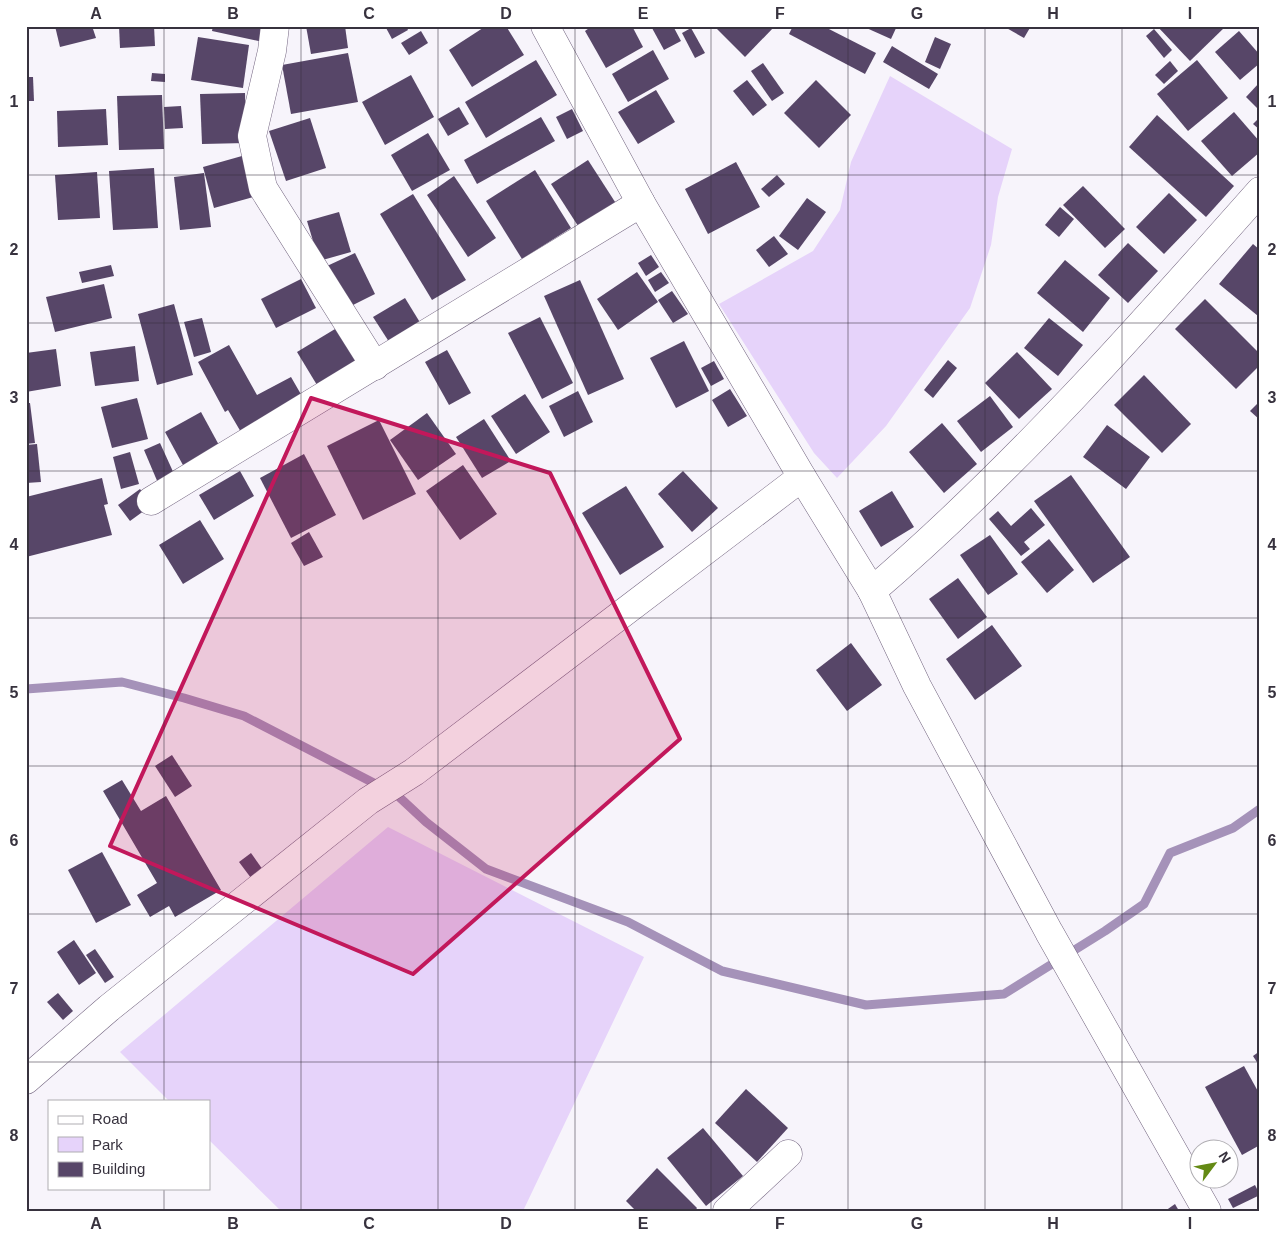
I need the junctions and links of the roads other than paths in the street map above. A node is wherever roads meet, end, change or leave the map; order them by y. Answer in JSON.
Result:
{"nodes":[{"id":1,"x":275,"y":26,"type":"edge"},
{"id":2,"x":545,"y":26,"type":"edge"},
{"id":3,"x":1260,"y":191,"type":"edge"},
{"id":4,"x":641,"y":204,"type":"junction"},
{"id":5,"x":375,"y":366,"type":"junction"},
{"id":6,"x":802,"y":477,"type":"junction"},
{"id":7,"x":152,"y":500,"type":"dead end"},
{"id":8,"x":872,"y":591,"type":"junction"},
{"id":9,"x":26,"y":1080,"type":"edge"},
{"id":10,"x":788,"y":1154,"type":"dead end"},
{"id":11,"x":727,"y":1211,"type":"edge"},
{"id":12,"x":1207,"y":1211,"type":"edge"}],
"edges":[{"from":1,"to":5,"type":"street"},
{"from":2,"to":4,"type":"street"},
{"from":3,"to":8,"type":"street"},
{"from":4,"to":5,"type":"street"},
{"from":4,"to":6,"type":"street"},
{"from":5,"to":7,"type":"street"},
{"from":6,"to":8,"type":"street"},
{"from":6,"to":9,"type":"street"},
{"from":8,"to":12,"type":"street"},
{"from":10,"to":11,"type":"street"}]}
